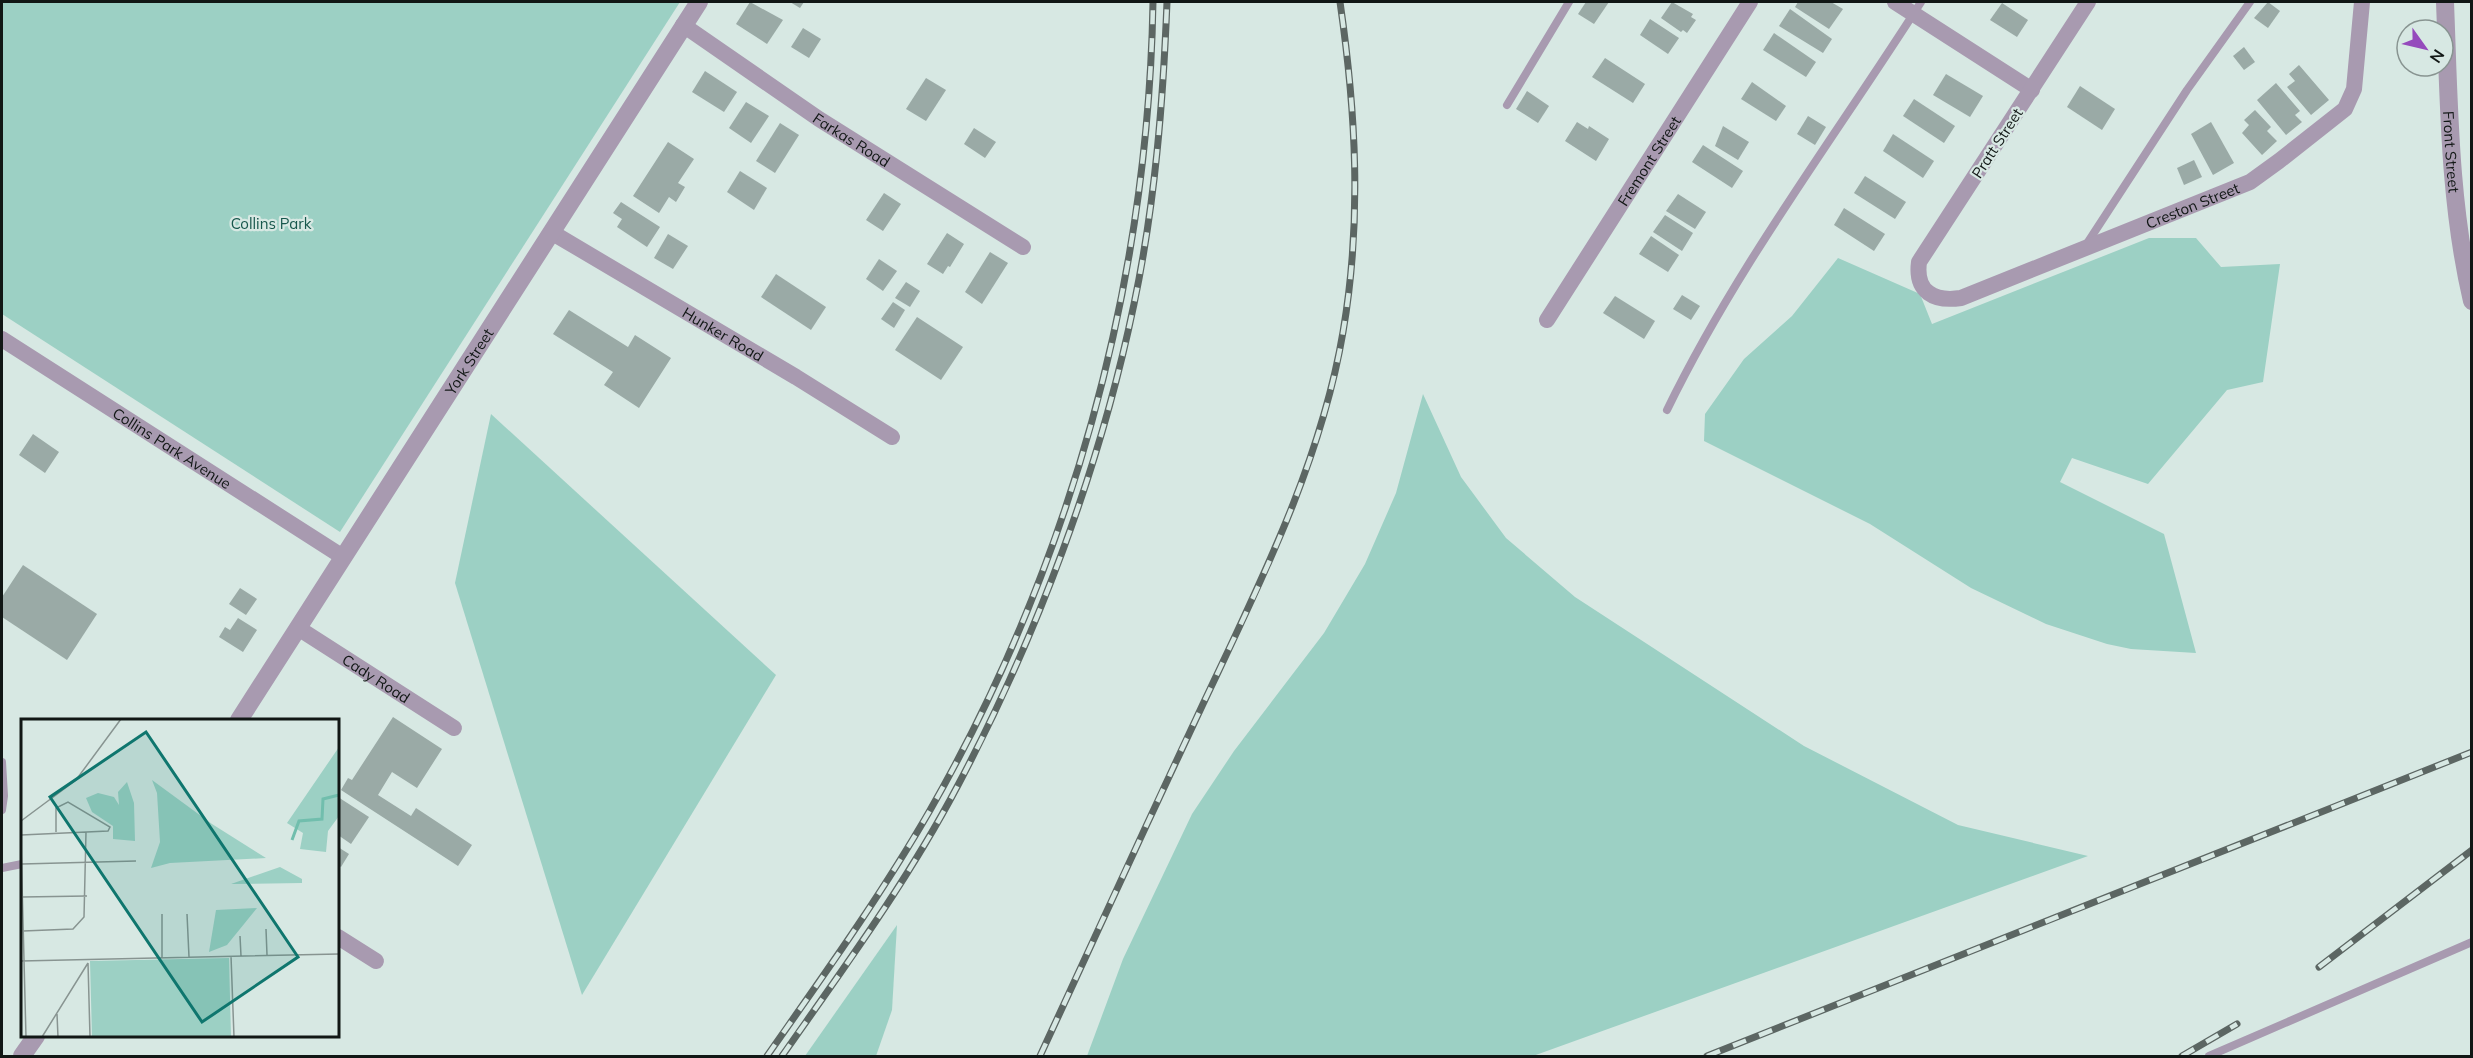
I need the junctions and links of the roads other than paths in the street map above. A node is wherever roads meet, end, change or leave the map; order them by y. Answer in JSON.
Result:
{"nodes":[{"id":1,"x":699,"y":2,"type":"edge"},
{"id":2,"x":1569,"y":2,"type":"edge"},
{"id":3,"x":1750,"y":2,"type":"edge"},
{"id":4,"x":1895,"y":2,"type":"edge"},
{"id":5,"x":2088,"y":2,"type":"edge"},
{"id":6,"x":2250,"y":2,"type":"edge"},
{"id":7,"x":2362,"y":2,"type":"edge"},
{"id":8,"x":2445,"y":2,"type":"edge"},
{"id":9,"x":1917,"y":8,"type":"edge"},
{"id":10,"x":683,"y":25,"type":"junction"},
{"id":11,"x":2032,"y":90,"type":"junction"},
{"id":12,"x":1507,"y":105,"type":"dead end"},
{"id":13,"x":551,"y":232,"type":"junction"},
{"id":14,"x":1023,"y":248,"type":"dead end"},
{"id":15,"x":2084,"y":248,"type":"junction"},
{"id":16,"x":1922,"y":287,"type":"joint"},
{"id":17,"x":2472,"y":301,"type":"edge"},
{"id":18,"x":1547,"y":320,"type":"dead end"},
{"id":19,"x":2,"y":339,"type":"edge"},
{"id":20,"x":1667,"y":410,"type":"dead end"},
{"id":21,"x":892,"y":437,"type":"dead end"},
{"id":22,"x":343,"y":557,"type":"junction"},
{"id":23,"x":298,"y":628,"type":"junction"},
{"id":24,"x":240,"y":719,"type":"edge"},
{"id":25,"x":454,"y":728,"type":"dead end"},
{"id":26,"x":2,"y":762,"type":"edge"},
{"id":27,"x":2,"y":810,"type":"edge"},
{"id":28,"x":21,"y":864,"type":"edge"},
{"id":29,"x":2,"y":868,"type":"edge"},
{"id":30,"x":339,"y":938,"type":"edge"},
{"id":31,"x":2472,"y":942,"type":"edge"},
{"id":32,"x":376,"y":961,"type":"dead end"},
{"id":33,"x":35,"y":1037,"type":"edge"},
{"id":34,"x":22,"y":1056,"type":"edge"},
{"id":35,"x":2209,"y":1056,"type":"edge"}],
"edges":[{"from":1,"to":10,"type":"street","name":"York Street"},
{"from":2,"to":12,"type":"lane"},
{"from":3,"to":18,"type":"street","name":"Fremont Street"},
{"from":4,"to":9,"type":"street"},
{"from":5,"to":11,"type":"street","name":"Pratt Street"},
{"from":6,"to":15,"type":"lane"},
{"from":7,"to":15,"type":"street","name":"Creston Street"},
{"from":8,"to":17,"type":"street","name":"Front Street"},
{"from":9,"to":11,"type":"street"},
{"from":9,"to":20,"type":"lane"},
{"from":10,"to":13,"type":"street","name":"York Street"},
{"from":10,"to":14,"type":"street","name":"Farkas Road"},
{"from":11,"to":16,"type":"street","name":"Pratt Street"},
{"from":13,"to":21,"type":"street","name":"Hunker Road"},
{"from":13,"to":22,"type":"street","name":"York Street"},
{"from":15,"to":16,"type":"street","name":"Creston Street"},
{"from":19,"to":22,"type":"street","name":"Collins Park Avenue"},
{"from":22,"to":23,"type":"street","name":"York Street"},
{"from":23,"to":24,"type":"street","name":"York Street"},
{"from":23,"to":25,"type":"street","name":"Cady Road"},
{"from":26,"to":27,"type":"lane"},
{"from":28,"to":29,"type":"lane"},
{"from":30,"to":32,"type":"street"},
{"from":31,"to":35,"type":"lane"},
{"from":33,"to":34,"type":"street"}]}
